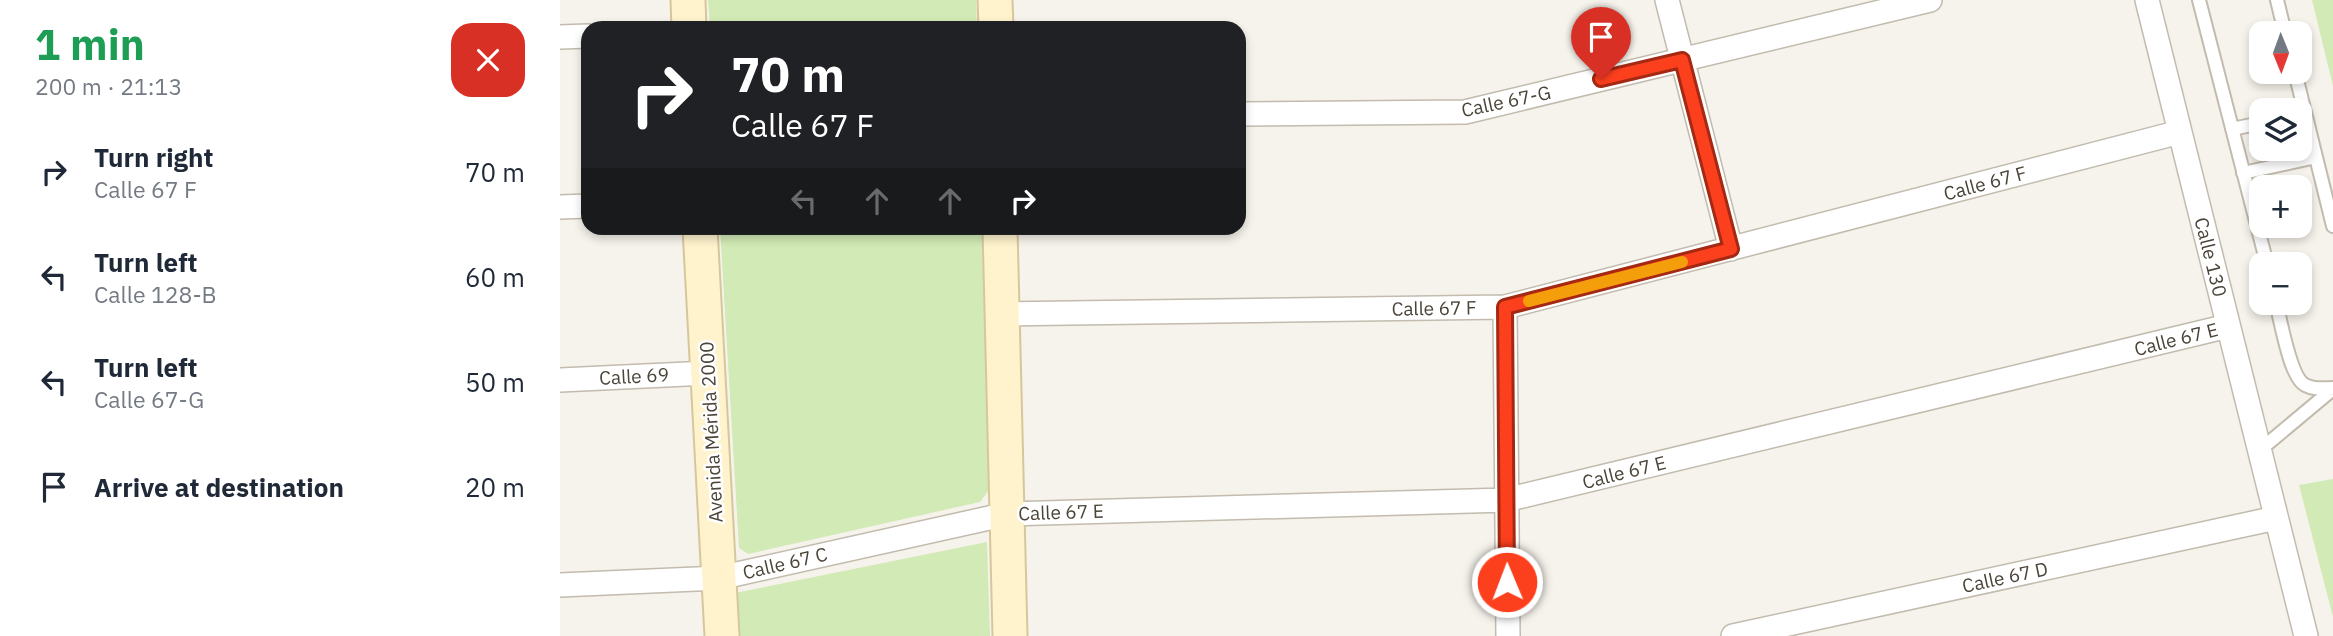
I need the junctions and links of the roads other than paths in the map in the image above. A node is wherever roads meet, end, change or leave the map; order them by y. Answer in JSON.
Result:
{"nodes":[{"id":1,"x":688,"y":0,"type":"edge"},
{"id":2,"x":995,"y":0,"type":"edge"},
{"id":3,"x":1667,"y":0,"type":"edge"},
{"id":4,"x":1930,"y":0,"type":"edge"},
{"id":5,"x":2147,"y":0,"type":"edge"},
{"id":6,"x":2199,"y":0,"type":"edge"},
{"id":7,"x":2277,"y":0,"type":"edge"},
{"id":8,"x":689,"y":21,"type":"edge"},
{"id":9,"x":996,"y":21,"type":"edge"},
{"id":10,"x":2283,"y":21,"type":"edge"},
{"id":11,"x":581,"y":36,"type":"edge"},
{"id":12,"x":560,"y":37,"type":"edge"},
{"id":13,"x":1682,"y":60,"type":"junction"},
{"id":14,"x":1246,"y":114,"type":"edge"},
{"id":15,"x":2249,"y":125,"type":"edge"},
{"id":16,"x":2232,"y":129,"type":"junction"},
{"id":17,"x":2180,"y":132,"type":"junction"},
{"id":18,"x":2312,"y":144,"type":"edge"},
{"id":19,"x":2316,"y":156,"type":"junction"},
{"id":20,"x":2243,"y":173,"type":"junction"},
{"id":21,"x":581,"y":206,"type":"edge"},
{"id":22,"x":560,"y":207,"type":"edge"},
{"id":23,"x":2333,"y":226,"type":"edge"},
{"id":24,"x":700,"y":235,"type":"edge"},
{"id":25,"x":1000,"y":235,"type":"edge"},
{"id":26,"x":1731,"y":249,"type":"junction"},
{"id":27,"x":2264,"y":252,"type":"edge"},
{"id":28,"x":1505,"y":307,"type":"junction"},
{"id":29,"x":1002,"y":314,"type":"junction"},
{"id":30,"x":2279,"y":315,"type":"edge"},
{"id":31,"x":2228,"y":326,"type":"junction"},
{"id":32,"x":708,"y":373,"type":"junction"},
{"id":33,"x":560,"y":380,"type":"edge"},
{"id":34,"x":2333,"y":389,"type":"edge"},
{"id":35,"x":2260,"y":450,"type":"junction"},
{"id":36,"x":1506,"y":500,"type":"junction"},
{"id":37,"x":1007,"y":514,"type":"junction"},
{"id":38,"x":2276,"y":518,"type":"junction"},
{"id":39,"x":719,"y":578,"type":"junction"},
{"id":40,"x":560,"y":585,"type":"edge"},
{"id":41,"x":1833,"y":625,"type":"edge"},
{"id":42,"x":722,"y":636,"type":"edge"},
{"id":43,"x":1010,"y":636,"type":"edge"},
{"id":44,"x":1508,"y":636,"type":"edge"},
{"id":45,"x":1733,"y":636,"type":"edge"},
{"id":46,"x":2306,"y":636,"type":"edge"}],
"edges":[{"from":1,"to":8,"type":"main road"},
{"from":2,"to":9,"type":"main road"},
{"from":3,"to":13,"type":"street"},
{"from":4,"to":13,"type":"street","name":"Calle 67-G"},
{"from":5,"to":17,"type":"street","name":"Calle 130"},
{"from":6,"to":16,"type":"lane"},
{"from":7,"to":10,"type":"lane"},
{"from":11,"to":12,"type":"street"},
{"from":13,"to":14,"type":"street","name":"Calle 67-G"},
{"from":13,"to":26,"type":"street"},
{"from":15,"to":16,"type":"lane"},
{"from":16,"to":20,"type":"lane"},
{"from":17,"to":26,"type":"street","name":"Calle 67 F"},
{"from":17,"to":31,"type":"street","name":"Calle 130"},
{"from":18,"to":19,"type":"lane"},
{"from":19,"to":20,"type":"lane"},
{"from":19,"to":23,"type":"lane"},
{"from":20,"to":27,"type":"lane"},
{"from":21,"to":22,"type":"street"},
{"from":24,"to":32,"type":"main road","name":"Avenida Mérida 2000"},
{"from":25,"to":29,"type":"main road"},
{"from":26,"to":28,"type":"street","name":"Calle 67 F"},
{"from":28,"to":29,"type":"street","name":"Calle 67 F"},
{"from":28,"to":36,"type":"street"},
{"from":29,"to":37,"type":"main road"},
{"from":30,"to":34,"type":"lane"},
{"from":31,"to":35,"type":"street","name":"Calle 130"},
{"from":31,"to":36,"type":"street","name":"Calle 67 E"},
{"from":32,"to":33,"type":"street","name":"Calle 69"},
{"from":32,"to":39,"type":"main road","name":"Avenida Mérida 2000"},
{"from":34,"to":35,"type":"lane"},
{"from":35,"to":38,"type":"street","name":"Calle 130"},
{"from":36,"to":37,"type":"street","name":"Calle 67 E"},
{"from":36,"to":44,"type":"street"},
{"from":37,"to":39,"type":"street","name":"Calle 67 C"},
{"from":37,"to":43,"type":"main road"},
{"from":38,"to":41,"type":"street","name":"Calle 67 D"},
{"from":38,"to":46,"type":"street","name":"Calle 130"},
{"from":39,"to":40,"type":"street","name":"Calle 67 C"},
{"from":39,"to":42,"type":"main road","name":"Avenida Mérida 2000"},
{"from":41,"to":45,"type":"street","name":"Calle 67 D"}]}
